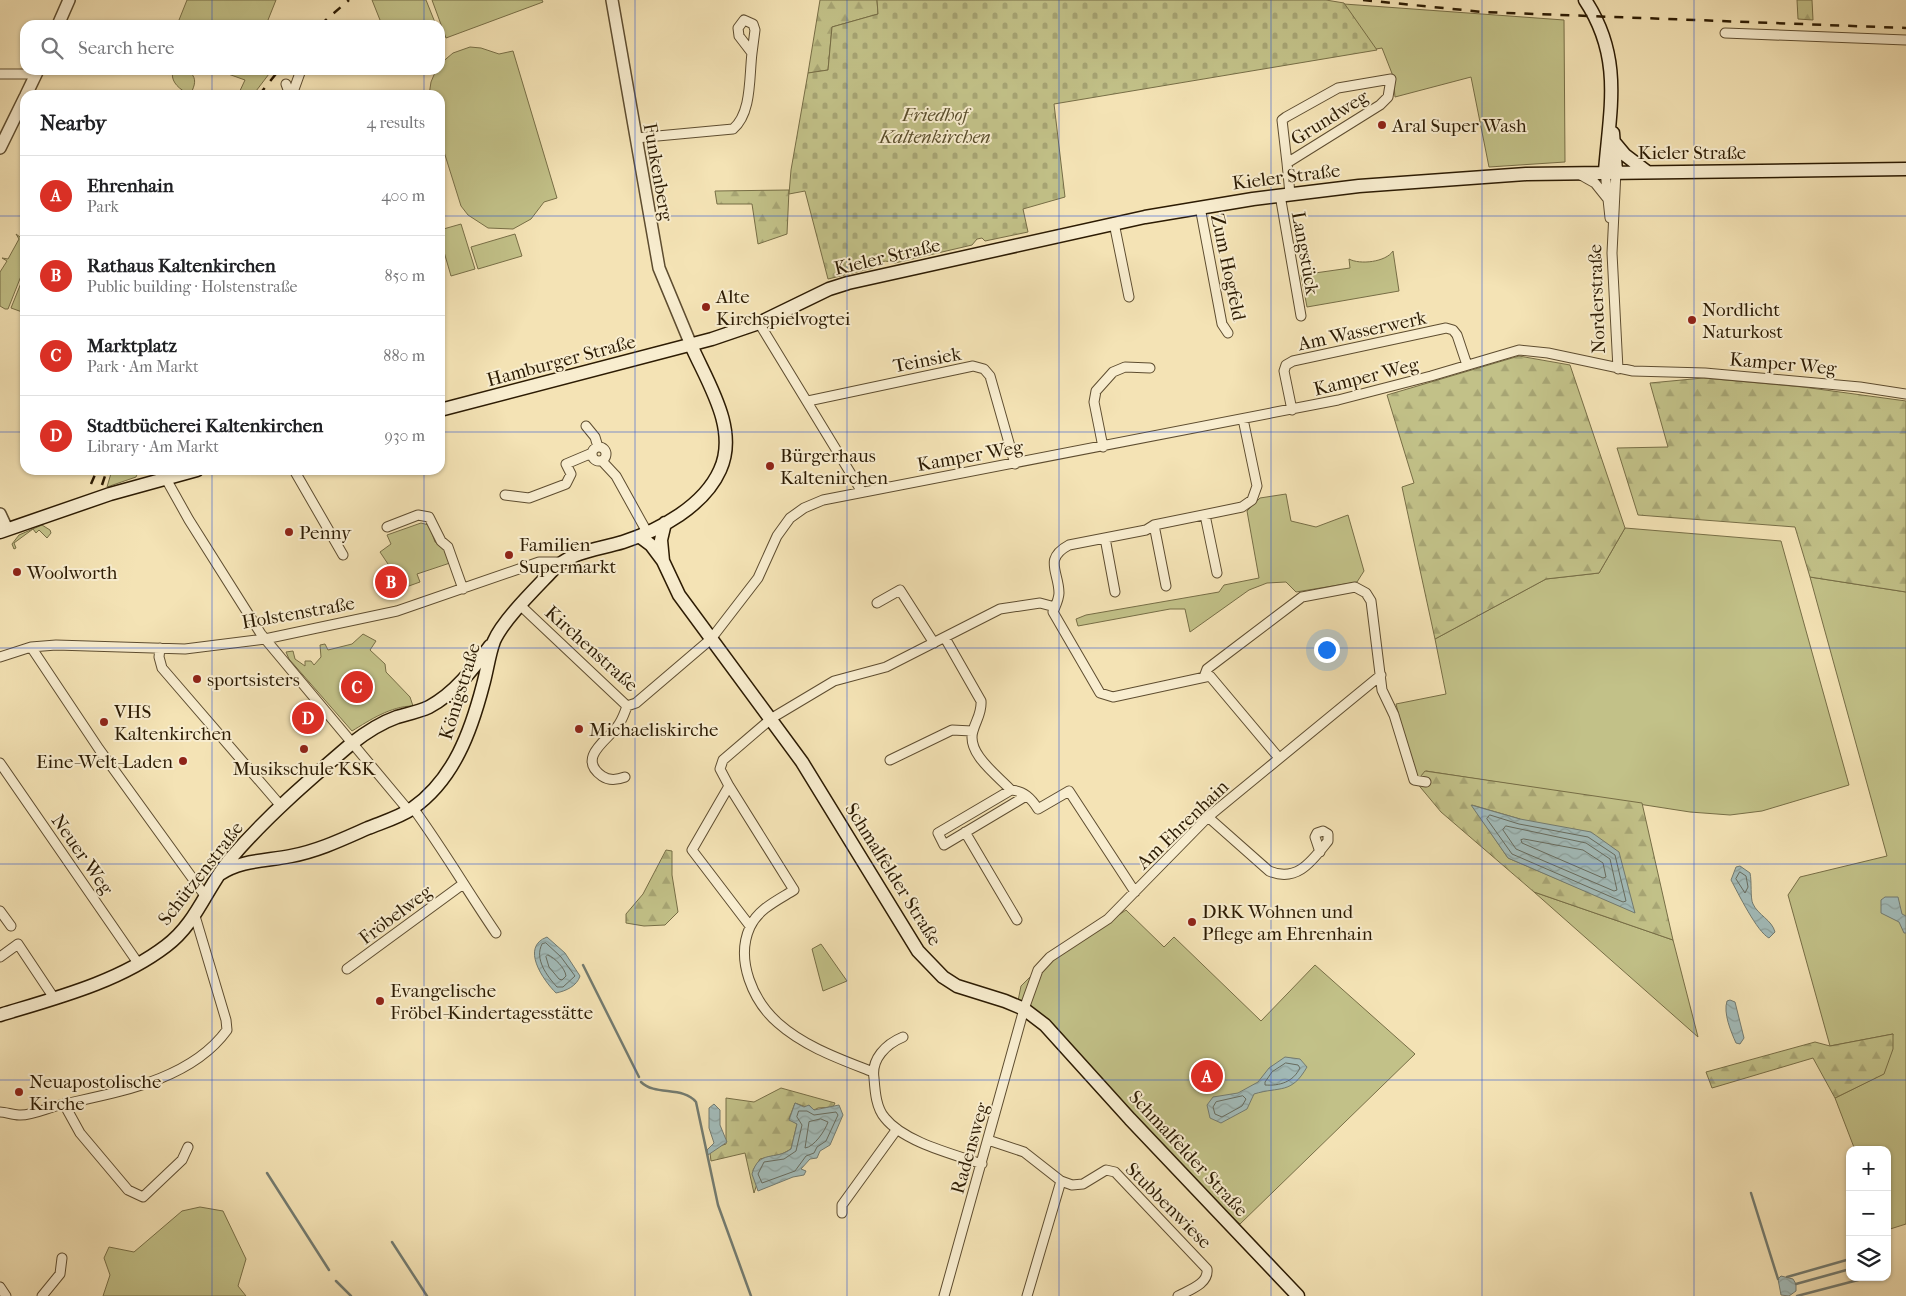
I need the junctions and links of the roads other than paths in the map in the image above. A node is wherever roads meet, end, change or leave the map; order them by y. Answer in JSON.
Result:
{"nodes":[{"id":1,"x":68,"y":0,"type":"edge"},
{"id":2,"x":612,"y":0,"type":"edge"},
{"id":3,"x":1585,"y":0,"type":"edge"},
{"id":4,"x":60,"y":20,"type":"edge"},
{"id":5,"x":1725,"y":33,"type":"dead end"},
{"id":6,"x":1906,"y":40,"type":"edge"},
{"id":7,"x":752,"y":53,"type":"dead end"},
{"id":8,"x":20,"y":73,"type":"edge"},
{"id":9,"x":0,"y":74,"type":"edge"},
{"id":10,"x":36,"y":75,"type":"edge"},
{"id":11,"x":299,"y":75,"type":"edge"},
{"id":12,"x":286,"y":84,"type":"dead end"},
{"id":13,"x":29,"y":90,"type":"edge"},
{"id":14,"x":289,"y":90,"type":"edge"},
{"id":15,"x":293,"y":90,"type":"edge"},
{"id":16,"x":20,"y":108,"type":"edge"},
{"id":17,"x":1612,"y":123,"type":"junction"},
{"id":18,"x":636,"y":138,"type":"junction"},
{"id":19,"x":1615,"y":143,"type":"junction"},
{"id":20,"x":0,"y":148,"type":"edge"},
{"id":21,"x":1287,"y":163,"type":"junction"},
{"id":22,"x":1906,"y":169,"type":"edge"},
{"id":23,"x":1611,"y":171,"type":"junction"},
{"id":24,"x":1646,"y":171,"type":"junction"},
{"id":25,"x":1577,"y":172,"type":"junction"},
{"id":26,"x":1285,"y":194,"type":"junction"},
{"id":27,"x":1607,"y":198,"type":"junction"},
{"id":28,"x":1200,"y":207,"type":"junction"},
{"id":29,"x":1114,"y":223,"type":"junction"},
{"id":30,"x":1612,"y":228,"type":"junction"},
{"id":31,"x":1129,"y":297,"type":"dead end"},
{"id":32,"x":1301,"y":316,"type":"dead end"},
{"id":33,"x":759,"y":323,"type":"junction"},
{"id":34,"x":1228,"y":333,"type":"dead end"},
{"id":35,"x":691,"y":345,"type":"junction"},
{"id":36,"x":1467,"y":365,"type":"junction"},
{"id":37,"x":1150,"y":368,"type":"dead end"},
{"id":38,"x":1618,"y":369,"type":"junction"},
{"id":39,"x":1906,"y":394,"type":"edge"},
{"id":40,"x":808,"y":401,"type":"junction"},
{"id":41,"x":445,"y":409,"type":"edge"},
{"id":42,"x":1292,"y":410,"type":"junction"},
{"id":43,"x":1243,"y":419,"type":"junction"},
{"id":44,"x":586,"y":426,"type":"dead end"},
{"id":45,"x":1103,"y":447,"type":"junction"},
{"id":46,"x":595,"y":450,"type":"junction"},
{"id":47,"x":1015,"y":464,"type":"junction"},
{"id":48,"x":159,"y":475,"type":"edge"},
{"id":49,"x":163,"y":475,"type":"edge"},
{"id":50,"x":297,"y":475,"type":"edge"},
{"id":51,"x":862,"y":492,"type":"junction"},
{"id":52,"x":505,"y":495,"type":"dead end"},
{"id":53,"x":835,"y":499,"type":"junction"},
{"id":54,"x":0,"y":514,"type":"edge"},
{"id":55,"x":1205,"y":515,"type":"junction"},
{"id":56,"x":665,"y":523,"type":"junction"},
{"id":57,"x":786,"y":524,"type":"junction"},
{"id":58,"x":1154,"y":525,"type":"junction"},
{"id":59,"x":387,"y":527,"type":"dead end"},
{"id":60,"x":3,"y":530,"type":"edge"},
{"id":61,"x":643,"y":534,"type":"junction"},
{"id":62,"x":1105,"y":538,"type":"junction"},
{"id":63,"x":343,"y":555,"type":"dead end"},
{"id":64,"x":662,"y":561,"type":"junction"},
{"id":65,"x":562,"y":562,"type":"junction"},
{"id":66,"x":1218,"y":573,"type":"dead end"},
{"id":67,"x":1166,"y":586,"type":"dead end"},
{"id":68,"x":463,"y":589,"type":"junction"},
{"id":69,"x":1115,"y":592,"type":"dead end"},
{"id":70,"x":877,"y":603,"type":"dead end"},
{"id":71,"x":521,"y":606,"type":"junction"},
{"id":72,"x":1055,"y":607,"type":"junction"},
{"id":73,"x":945,"y":638,"type":"junction"},
{"id":74,"x":265,"y":639,"type":"junction"},
{"id":75,"x":711,"y":639,"type":"junction"},
{"id":76,"x":494,"y":640,"type":"junction"},
{"id":77,"x":934,"y":643,"type":"junction"},
{"id":78,"x":31,"y":647,"type":"junction"},
{"id":79,"x":160,"y":648,"type":"junction"},
{"id":80,"x":0,"y":657,"type":"edge"},
{"id":81,"x":1381,"y":675,"type":"junction"},
{"id":82,"x":1204,"y":677,"type":"junction"},
{"id":83,"x":465,"y":678,"type":"junction"},
{"id":84,"x":484,"y":682,"type":"junction"},
{"id":85,"x":627,"y":706,"type":"junction"},
{"id":86,"x":772,"y":718,"type":"junction"},
{"id":87,"x":972,"y":732,"type":"junction"},
{"id":88,"x":353,"y":743,"type":"junction"},
{"id":89,"x":1279,"y":758,"type":"junction"},
{"id":90,"x":890,"y":760,"type":"dead end"},
{"id":91,"x":0,"y":762,"type":"edge"},
{"id":92,"x":625,"y":777,"type":"dead end"},
{"id":93,"x":1426,"y":782,"type":"dead end"},
{"id":94,"x":729,"y":786,"type":"junction"},
{"id":95,"x":1010,"y":790,"type":"junction"},
{"id":96,"x":1026,"y":796,"type":"junction"},
{"id":97,"x":281,"y":806,"type":"junction"},
{"id":98,"x":411,"y":810,"type":"junction"},
{"id":99,"x":1208,"y":817,"type":"junction"},
{"id":100,"x":965,"y":832,"type":"junction"},
{"id":101,"x":237,"y":852,"type":"junction"},
{"id":102,"x":1320,"y":852,"type":"dead end"},
{"id":103,"x":244,"y":864,"type":"junction"},
{"id":104,"x":220,"y":874,"type":"junction"},
{"id":105,"x":463,"y":884,"type":"junction"},
{"id":106,"x":1136,"y":892,"type":"junction"},
{"id":107,"x":206,"y":897,"type":"junction"},
{"id":108,"x":0,"y":911,"type":"edge"},
{"id":109,"x":194,"y":916,"type":"junction"},
{"id":110,"x":1017,"y":920,"type":"dead end"},
{"id":111,"x":11,"y":926,"type":"dead end"},
{"id":112,"x":750,"y":926,"type":"junction"},
{"id":113,"x":496,"y":934,"type":"dead end"},
{"id":114,"x":0,"y":957,"type":"edge"},
{"id":115,"x":138,"y":963,"type":"junction"},
{"id":116,"x":348,"y":970,"type":"dead end"},
{"id":117,"x":54,"y":998,"type":"junction"},
{"id":118,"x":1024,"y":1009,"type":"junction"},
{"id":119,"x":0,"y":1015,"type":"edge"},
{"id":120,"x":903,"y":1037,"type":"dead end"},
{"id":121,"x":873,"y":1072,"type":"junction"},
{"id":122,"x":64,"y":1104,"type":"junction"},
{"id":123,"x":1,"y":1111,"type":"edge"},
{"id":124,"x":897,"y":1129,"type":"junction"},
{"id":125,"x":988,"y":1140,"type":"junction"},
{"id":126,"x":188,"y":1147,"type":"dead end"},
{"id":127,"x":982,"y":1164,"type":"junction"},
{"id":128,"x":1061,"y":1181,"type":"junction"},
{"id":129,"x":842,"y":1213,"type":"dead end"},
{"id":130,"x":62,"y":1258,"type":"dead end"},
{"id":131,"x":0,"y":1287,"type":"edge"},
{"id":132,"x":6,"y":1296,"type":"edge"},
{"id":133,"x":42,"y":1296,"type":"edge"},
{"id":134,"x":944,"y":1296,"type":"edge"},
{"id":135,"x":1027,"y":1296,"type":"edge"},
{"id":136,"x":1178,"y":1296,"type":"edge"},
{"id":137,"x":1298,"y":1296,"type":"edge"}],
"edges":[{"from":1,"to":4,"type":"street"},
{"from":2,"to":18,"type":"street","name":"Funkenberg"},
{"from":3,"to":17,"type":"main road","name":"Norderstraße"},
{"from":5,"to":6,"type":"street"},
{"from":7,"to":18,"type":"street"},
{"from":8,"to":9,"type":"street"},
{"from":10,"to":13,"type":"street"},
{"from":11,"to":15,"type":"street"},
{"from":12,"to":14,"type":"street"},
{"from":16,"to":20,"type":"street"},
{"from":17,"to":19,"type":"main road","name":"Norderstraße"},
{"from":17,"to":23,"type":"main road","name":"Norderstraße"},
{"from":18,"to":35,"type":"street","name":"Funkenberg"},
{"from":19,"to":23,"type":"main road","name":"Norderstraße"},
{"from":19,"to":24,"type":"main road"},
{"from":21,"to":21,"type":"street","name":"Grundweg"},
{"from":21,"to":26,"type":"street","name":"Grundweg"},
{"from":22,"to":24,"type":"main road","name":"Kieler Straße"},
{"from":23,"to":24,"type":"main road","name":"Kieler Straße"},
{"from":23,"to":25,"type":"main road","name":"Kieler Straße"},
{"from":23,"to":27,"type":"street","name":"Norderstraße"},
{"from":23,"to":30,"type":"street","name":"Norderstraße"},
{"from":25,"to":26,"type":"main road","name":"Kieler Straße"},
{"from":25,"to":27,"type":"street"},
{"from":26,"to":28,"type":"main road","name":"Kieler Straße"},
{"from":26,"to":32,"type":"street","name":"Langstück"},
{"from":27,"to":30,"type":"street","name":"Norderstraße"},
{"from":28,"to":29,"type":"main road","name":"Kieler Straße"},
{"from":28,"to":34,"type":"street","name":"Zum Hogfeld"},
{"from":29,"to":31,"type":"street"},
{"from":29,"to":33,"type":"main road","name":"Kieler Straße"},
{"from":30,"to":38,"type":"street","name":"Norderstraße"},
{"from":33,"to":35,"type":"main road","name":"Kieler Straße"},
{"from":33,"to":40,"type":"street"},
{"from":35,"to":41,"type":"main road","name":"Hamburger Straße"},
{"from":35,"to":56,"type":"main road","name":"Holstenstraße"},
{"from":36,"to":38,"type":"street","name":"Kamper Weg"},
{"from":36,"to":42,"type":"street","name":"Kamper Weg"},
{"from":36,"to":42,"type":"street","name":"Am Wasserwerk"},
{"from":37,"to":45,"type":"street"},
{"from":38,"to":39,"type":"street","name":"Kamper Weg"},
{"from":40,"to":47,"type":"street","name":"Teinsiek"},
{"from":40,"to":51,"type":"street"},
{"from":42,"to":43,"type":"street","name":"Kamper Weg"},
{"from":43,"to":45,"type":"street","name":"Kamper Weg"},
{"from":43,"to":55,"type":"street"},
{"from":44,"to":46,"type":"street"},
{"from":45,"to":47,"type":"street","name":"Kamper Weg"},
{"from":46,"to":52,"type":"street"},
{"from":46,"to":61,"type":"street"},
{"from":47,"to":51,"type":"street","name":"Kamper Weg"},
{"from":48,"to":60,"type":"main road"},
{"from":49,"to":74,"type":"street"},
{"from":50,"to":63,"type":"street"},
{"from":51,"to":53,"type":"street","name":"Kamper Weg"},
{"from":53,"to":57,"type":"street","name":"Kamper Weg"},
{"from":53,"to":57,"type":"street","name":"Kamper Weg"},
{"from":54,"to":60,"type":"street"},
{"from":55,"to":58,"type":"street"},
{"from":55,"to":66,"type":"street"},
{"from":56,"to":61,"type":"main road","name":"Holstenstraße"},
{"from":56,"to":64,"type":"main road","name":"Schmalfelder Straße"},
{"from":57,"to":75,"type":"street","name":"Kamper Weg"},
{"from":58,"to":62,"type":"street"},
{"from":58,"to":67,"type":"street"},
{"from":59,"to":68,"type":"street"},
{"from":61,"to":64,"type":"main road","name":"Schmalfelder Straße"},
{"from":61,"to":65,"type":"main road","name":"Holstenstraße"},
{"from":62,"to":69,"type":"street"},
{"from":62,"to":72,"type":"street"},
{"from":64,"to":75,"type":"main road","name":"Schmalfelder Straße"},
{"from":65,"to":68,"type":"street","name":"Holstenstraße"},
{"from":65,"to":71,"type":"main road","name":"Königstraße"},
{"from":68,"to":74,"type":"street","name":"Holstenstraße"},
{"from":70,"to":77,"type":"street"},
{"from":71,"to":76,"type":"main road","name":"Königstraße"},
{"from":71,"to":85,"type":"street","name":"Kirchenstraße"},
{"from":72,"to":73,"type":"street"},
{"from":72,"to":82,"type":"street"},
{"from":73,"to":77,"type":"street"},
{"from":73,"to":87,"type":"street"},
{"from":74,"to":79,"type":"street","name":"Holstenstraße"},
{"from":74,"to":88,"type":"street"},
{"from":75,"to":85,"type":"street","name":"Kirchenstraße"},
{"from":75,"to":86,"type":"main road","name":"Schmalfelder Straße"},
{"from":76,"to":83,"type":"main road","name":"Schützenstraße"},
{"from":76,"to":84,"type":"main road","name":"Königstraße"},
{"from":77,"to":86,"type":"street"},
{"from":78,"to":79,"type":"street","name":"Holstenstraße"},
{"from":78,"to":80,"type":"street","name":"Holstenstraße"},
{"from":78,"to":107,"type":"street"},
{"from":79,"to":97,"type":"street"},
{"from":81,"to":82,"type":"street"},
{"from":81,"to":89,"type":"street","name":"Am Ehrenhain"},
{"from":81,"to":93,"type":"street"},
{"from":82,"to":89,"type":"street"},
{"from":83,"to":84,"type":"main road"},
{"from":83,"to":88,"type":"main road","name":"Schützenstraße"},
{"from":84,"to":98,"type":"main road","name":"Königstraße"},
{"from":85,"to":92,"type":"street"},
{"from":86,"to":94,"type":"street"},
{"from":86,"to":118,"type":"main road","name":"Schmalfelder Straße"},
{"from":87,"to":90,"type":"street"},
{"from":87,"to":95,"type":"street"},
{"from":88,"to":97,"type":"main road","name":"Schützenstraße"},
{"from":88,"to":98,"type":"street"},
{"from":89,"to":99,"type":"street","name":"Am Ehrenhain"},
{"from":91,"to":115,"type":"street","name":"Neuer Weg"},
{"from":94,"to":112,"type":"street"},
{"from":94,"to":112,"type":"street"},
{"from":95,"to":96,"type":"street"},
{"from":95,"to":100,"type":"street"},
{"from":96,"to":100,"type":"street"},
{"from":96,"to":106,"type":"street"},
{"from":97,"to":101,"type":"main road","name":"Schützenstraße"},
{"from":98,"to":103,"type":"main road","name":"Königstraße"},
{"from":98,"to":105,"type":"street"},
{"from":99,"to":102,"type":"street"},
{"from":99,"to":106,"type":"street","name":"Am Ehrenhain"},
{"from":100,"to":110,"type":"street"},
{"from":101,"to":103,"type":"main road"},
{"from":101,"to":104,"type":"main road","name":"Schützenstraße"},
{"from":103,"to":104,"type":"main road","name":"Königstraße"},
{"from":104,"to":107,"type":"main road","name":"Schützenstraße"},
{"from":105,"to":113,"type":"street"},
{"from":105,"to":116,"type":"street","name":"Fröbelweg"},
{"from":106,"to":118,"type":"street","name":"Am Ehrenhain"},
{"from":107,"to":109,"type":"main road","name":"Schützenstraße"},
{"from":108,"to":111,"type":"street"},
{"from":109,"to":115,"type":"main road","name":"Schützenstraße"},
{"from":109,"to":122,"type":"street"},
{"from":112,"to":121,"type":"street"},
{"from":114,"to":117,"type":"street"},
{"from":115,"to":117,"type":"main road","name":"Schützenstraße"},
{"from":117,"to":119,"type":"main road","name":"Schützenstraße"},
{"from":118,"to":125,"type":"street","name":"Radensweg"},
{"from":118,"to":137,"type":"main road","name":"Schmalfelder Straße"},
{"from":120,"to":121,"type":"street"},
{"from":121,"to":124,"type":"street"},
{"from":122,"to":123,"type":"street"},
{"from":122,"to":126,"type":"street"},
{"from":124,"to":127,"type":"street"},
{"from":124,"to":129,"type":"street"},
{"from":125,"to":127,"type":"street","name":"Radensweg"},
{"from":125,"to":128,"type":"street"},
{"from":127,"to":134,"type":"street","name":"Radensweg"},
{"from":128,"to":135,"type":"street"},
{"from":128,"to":136,"type":"street","name":"Stubbenwiese"},
{"from":130,"to":133,"type":"street"},
{"from":131,"to":132,"type":"street"}]}
